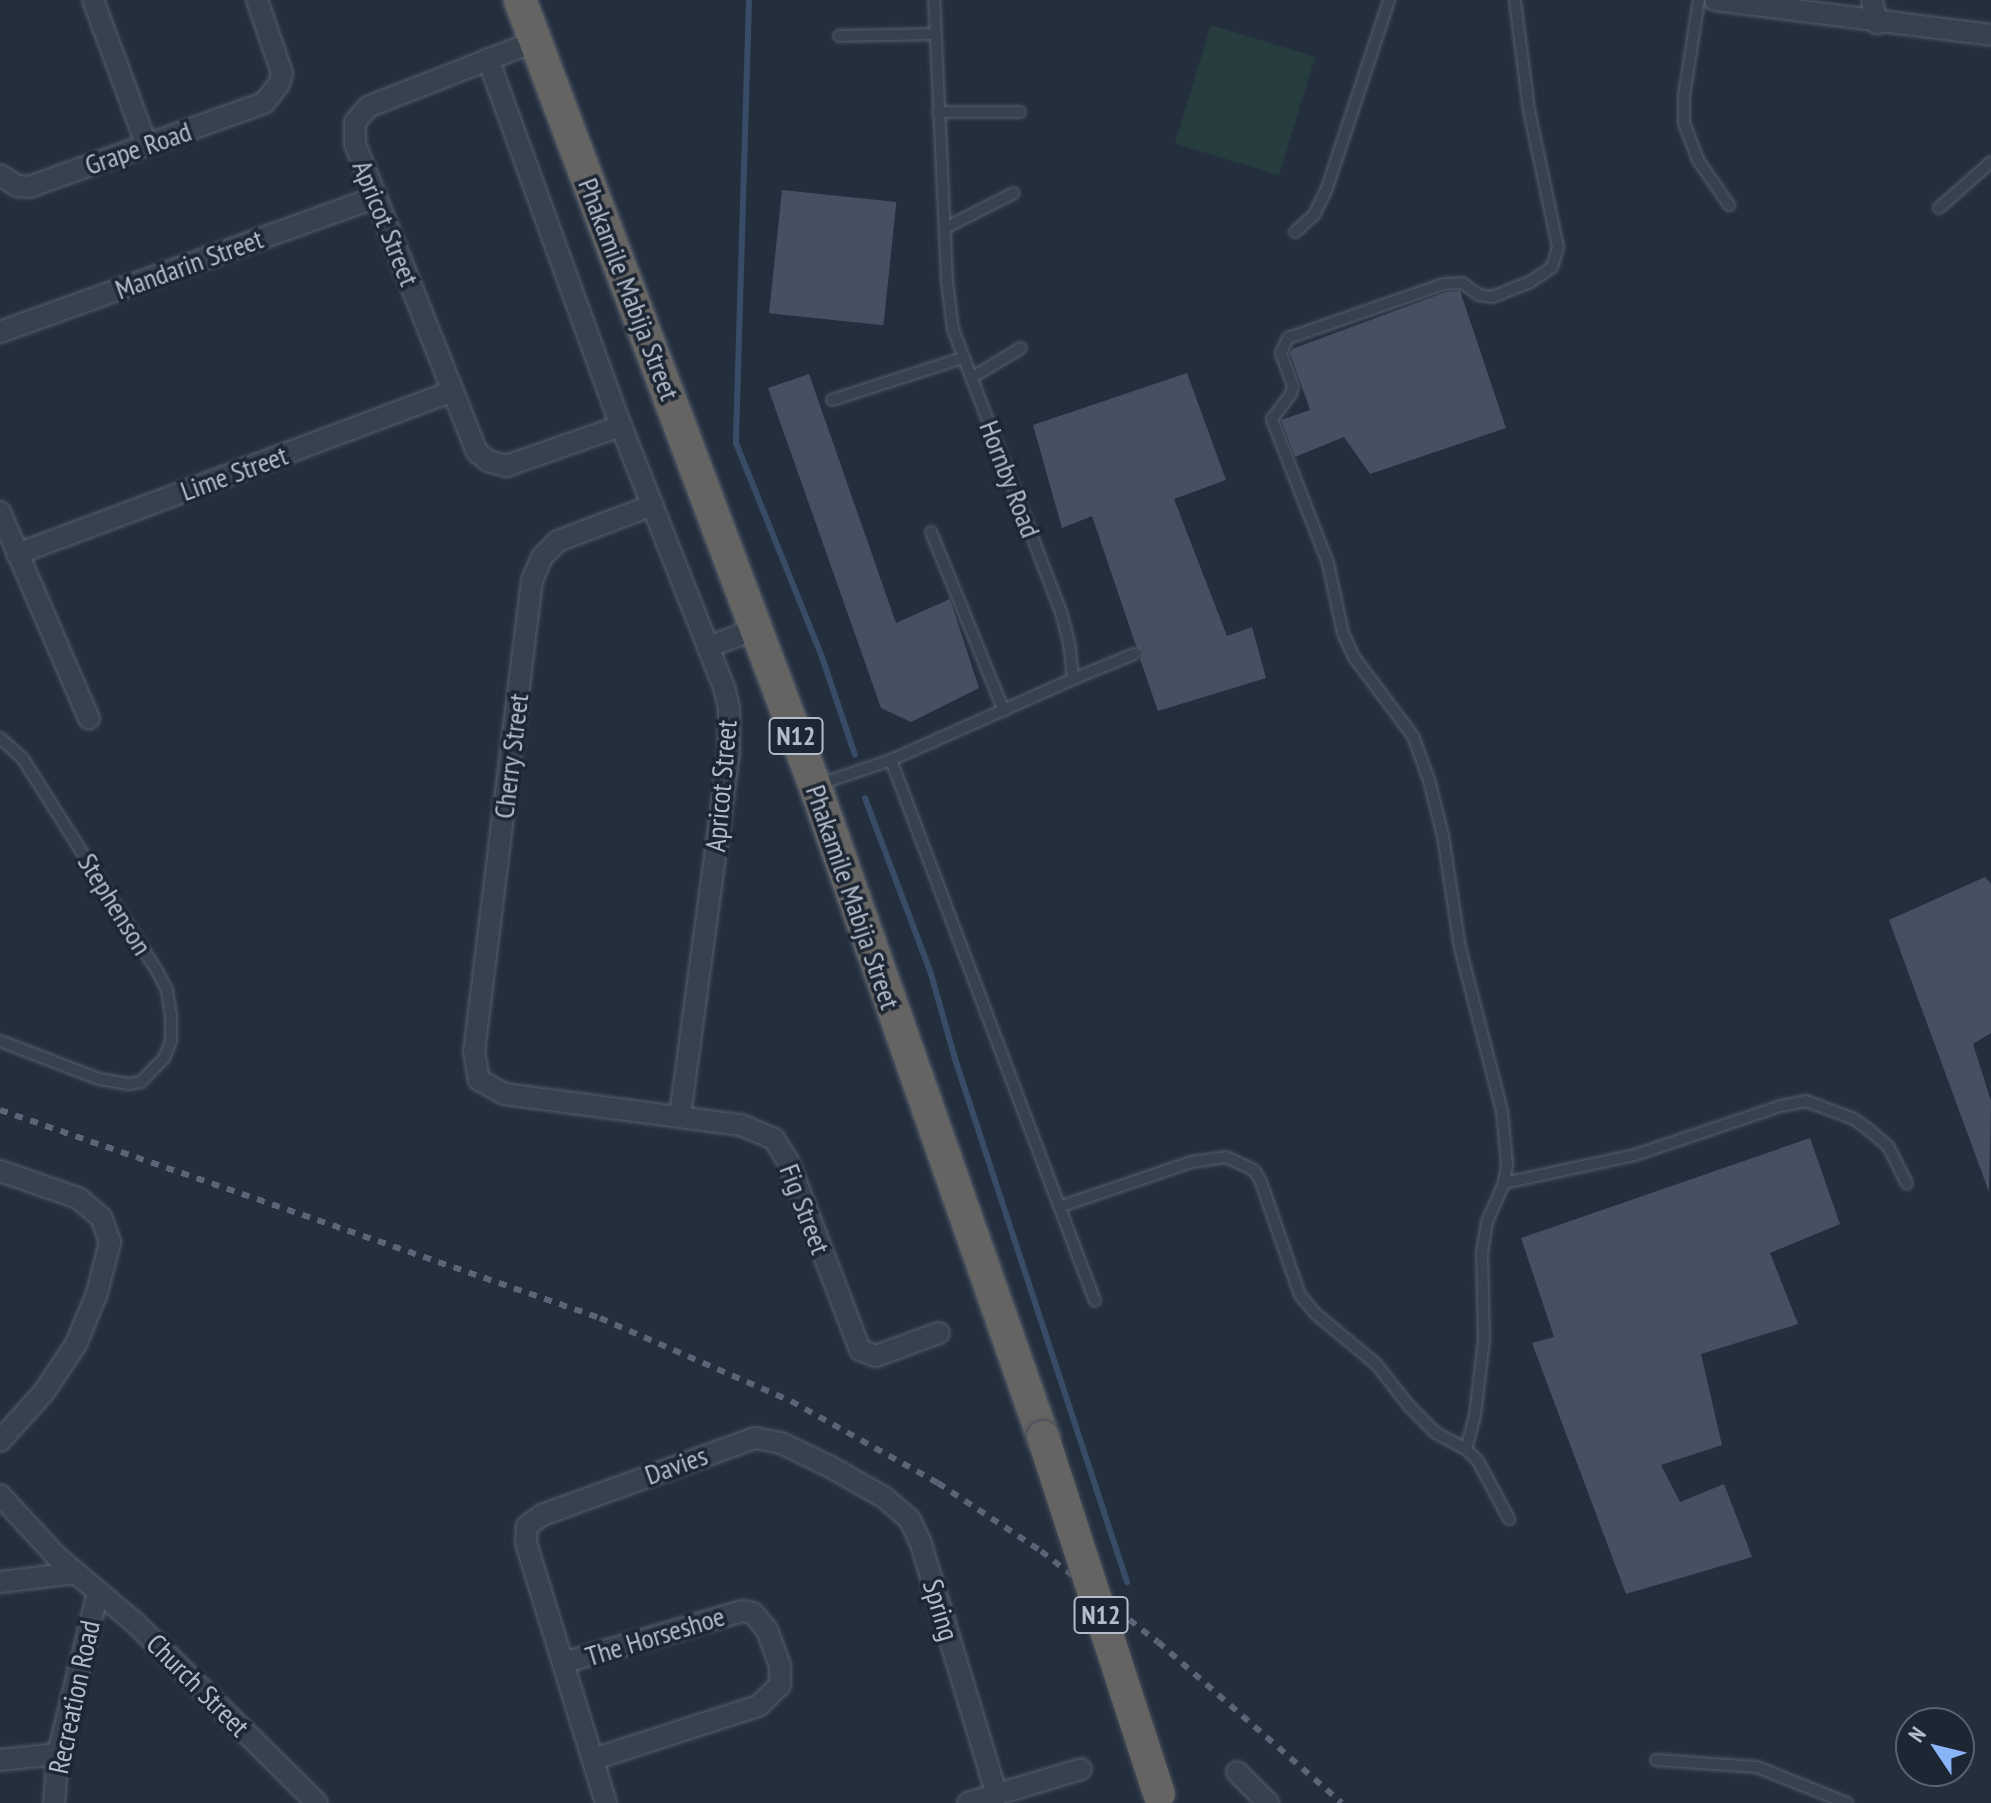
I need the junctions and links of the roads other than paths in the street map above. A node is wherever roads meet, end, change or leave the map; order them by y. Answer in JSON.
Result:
{"nodes":[{"id":1,"x":93,"y":0,"type":"edge"},
{"id":2,"x":257,"y":0,"type":"edge"},
{"id":3,"x":520,"y":0,"type":"edge"},
{"id":4,"x":934,"y":0,"type":"edge"},
{"id":5,"x":1389,"y":0,"type":"edge"},
{"id":6,"x":1515,"y":0,"type":"edge"},
{"id":7,"x":1699,"y":0,"type":"edge"},
{"id":8,"x":1715,"y":0,"type":"edge"},
{"id":9,"x":1793,"y":5,"type":"edge"},
{"id":10,"x":1872,"y":8,"type":"edge"},
{"id":11,"x":934,"y":34,"type":"junction"},
{"id":12,"x":1991,"y":35,"type":"edge"},
{"id":13,"x":839,"y":36,"type":"dead end"},
{"id":14,"x":536,"y":41,"type":"junction"},
{"id":15,"x":488,"y":59,"type":"junction"},
{"id":16,"x":938,"y":112,"type":"junction"},
{"id":17,"x":1020,"y":112,"type":"dead end"},
{"id":18,"x":146,"y":143,"type":"junction"},
{"id":19,"x":1991,"y":162,"type":"edge"},
{"id":20,"x":0,"y":175,"type":"edge"},
{"id":21,"x":1014,"y":193,"type":"dead end"},
{"id":22,"x":377,"y":197,"type":"junction"},
{"id":23,"x":1729,"y":205,"type":"dead end"},
{"id":24,"x":1939,"y":208,"type":"dead end"},
{"id":25,"x":945,"y":228,"type":"junction"},
{"id":26,"x":1295,"y":232,"type":"dead end"},
{"id":27,"x":0,"y":332,"type":"edge"},
{"id":28,"x":1021,"y":348,"type":"dead end"},
{"id":29,"x":963,"y":358,"type":"junction"},
{"id":30,"x":971,"y":378,"type":"junction"},
{"id":31,"x":451,"y":392,"type":"junction"},
{"id":32,"x":832,"y":400,"type":"dead end"},
{"id":33,"x":621,"y":426,"type":"junction"},
{"id":34,"x":653,"y":505,"type":"junction"},
{"id":35,"x":0,"y":512,"type":"edge"},
{"id":36,"x":931,"y":532,"type":"dead end"},
{"id":37,"x":17,"y":554,"type":"junction"},
{"id":38,"x":756,"y":629,"type":"junction"},
{"id":39,"x":708,"y":647,"type":"junction"},
{"id":40,"x":1134,"y":654,"type":"dead end"},
{"id":41,"x":1073,"y":679,"type":"junction"},
{"id":42,"x":1004,"y":711,"type":"junction"},
{"id":43,"x":89,"y":719,"type":"dead end"},
{"id":44,"x":0,"y":738,"type":"edge"},
{"id":45,"x":891,"y":760,"type":"junction"},
{"id":46,"x":815,"y":786,"type":"junction"},
{"id":47,"x":0,"y":1041,"type":"edge"},
{"id":48,"x":479,"y":1080,"type":"joint"},
{"id":49,"x":680,"y":1116,"type":"junction"},
{"id":50,"x":0,"y":1171,"type":"edge"},
{"id":51,"x":1504,"y":1183,"type":"junction"},
{"id":52,"x":1907,"y":1184,"type":"dead end"},
{"id":53,"x":1059,"y":1207,"type":"junction"},
{"id":54,"x":1095,"y":1301,"type":"dead end"},
{"id":55,"x":939,"y":1333,"type":"dead end"},
{"id":56,"x":0,"y":1441,"type":"edge"},
{"id":57,"x":1466,"y":1449,"type":"junction"},
{"id":58,"x":829,"y":1466,"type":"joint"},
{"id":59,"x":0,"y":1495,"type":"edge"},
{"id":60,"x":1509,"y":1519,"type":"dead end"},
{"id":61,"x":75,"y":1573,"type":"junction"},
{"id":62,"x":0,"y":1582,"type":"edge"},
{"id":63,"x":98,"y":1592,"type":"junction"},
{"id":64,"x":563,"y":1663,"type":"junction"},
{"id":65,"x":58,"y":1754,"type":"junction"},
{"id":66,"x":594,"y":1759,"type":"junction"},
{"id":67,"x":0,"y":1760,"type":"edge"},
{"id":68,"x":1656,"y":1760,"type":"dead end"},
{"id":69,"x":1081,"y":1769,"type":"dead end"},
{"id":70,"x":1237,"y":1772,"type":"dead end"},
{"id":71,"x":997,"y":1795,"type":"junction"},
{"id":72,"x":1161,"y":1798,"type":"edge"},
{"id":73,"x":54,"y":1803,"type":"edge"},
{"id":74,"x":317,"y":1803,"type":"edge"},
{"id":75,"x":606,"y":1803,"type":"edge"},
{"id":76,"x":968,"y":1803,"type":"edge"},
{"id":77,"x":1268,"y":1803,"type":"edge"},
{"id":78,"x":1847,"y":1803,"type":"edge"}],
"edges":[{"from":1,"to":18,"type":"street"},
{"from":2,"to":18,"type":"street","name":"Grape Road"},
{"from":3,"to":14,"type":"highway","name":"Phakamile Mabija Street","number":"N12"},
{"from":4,"to":11,"type":"lane","name":"Hornby Road"},
{"from":5,"to":26,"type":"lane"},
{"from":6,"to":51,"type":"lane"},
{"from":7,"to":23,"type":"lane"},
{"from":8,"to":9,"type":"street"},
{"from":9,"to":10,"type":"street"},
{"from":10,"to":12,"type":"street"},
{"from":11,"to":13,"type":"lane"},
{"from":11,"to":16,"type":"lane","name":"Hornby Road"},
{"from":14,"to":15,"type":"street","name":"Apricot Street"},
{"from":14,"to":38,"type":"highway","name":"Phakamile Mabija Street","number":"N12"},
{"from":15,"to":22,"type":"street","name":"Apricot Street"},
{"from":15,"to":33,"type":"street","name":"Apricot Street"},
{"from":16,"to":17,"type":"lane"},
{"from":16,"to":25,"type":"lane","name":"Hornby Road"},
{"from":18,"to":20,"type":"street","name":"Grape Road"},
{"from":19,"to":24,"type":"lane"},
{"from":21,"to":25,"type":"lane"},
{"from":22,"to":27,"type":"street","name":"Mandarin Street"},
{"from":22,"to":31,"type":"street","name":"Apricot Street"},
{"from":25,"to":29,"type":"lane","name":"Hornby Road"},
{"from":28,"to":30,"type":"lane"},
{"from":29,"to":30,"type":"lane","name":"Hornby Road"},
{"from":29,"to":32,"type":"lane"},
{"from":30,"to":41,"type":"lane","name":"Hornby Road"},
{"from":31,"to":33,"type":"street","name":"Apricot Street"},
{"from":31,"to":37,"type":"street","name":"Lime Street"},
{"from":33,"to":34,"type":"street","name":"Apricot Street"},
{"from":34,"to":39,"type":"street","name":"Apricot Street"},
{"from":34,"to":48,"type":"street","name":"Cherry Street"},
{"from":35,"to":37,"type":"street"},
{"from":36,"to":42,"type":"lane"},
{"from":37,"to":43,"type":"street"},
{"from":38,"to":39,"type":"street"},
{"from":38,"to":46,"type":"highway","name":"Phakamile Mabija Street","number":"N12"},
{"from":39,"to":49,"type":"street","name":"Apricot Street"},
{"from":40,"to":41,"type":"lane"},
{"from":41,"to":42,"type":"lane"},
{"from":42,"to":45,"type":"lane"},
{"from":44,"to":47,"type":"lane","name":"Stephenson"},
{"from":45,"to":46,"type":"lane"},
{"from":45,"to":53,"type":"lane"},
{"from":46,"to":72,"type":"highway","name":"Phakamile Mabija Street","number":"N12","bridge":true},
{"from":48,"to":49,"type":"street","name":"Fig Street"},
{"from":49,"to":55,"type":"street","name":"Fig Street"},
{"from":50,"to":56,"type":"street"},
{"from":51,"to":52,"type":"lane"},
{"from":51,"to":57,"type":"lane"},
{"from":53,"to":54,"type":"lane"},
{"from":53,"to":57,"type":"lane"},
{"from":57,"to":60,"type":"lane"},
{"from":58,"to":64,"type":"street","name":"Davies"},
{"from":58,"to":71,"type":"street","name":"Spring"},
{"from":59,"to":61,"type":"street","name":"Church Street"},
{"from":61,"to":62,"type":"street"},
{"from":61,"to":63,"type":"street","name":"Church Street"},
{"from":63,"to":65,"type":"street","name":"Recreation Road"},
{"from":63,"to":74,"type":"street","name":"Church Street"},
{"from":64,"to":66,"type":"street"},
{"from":64,"to":66,"type":"street","name":"The Horseshoe"},
{"from":65,"to":67,"type":"street"},
{"from":65,"to":73,"type":"street","name":"Recreation Road"},
{"from":66,"to":75,"type":"street"},
{"from":68,"to":78,"type":"lane"},
{"from":69,"to":71,"type":"street"},
{"from":70,"to":77,"type":"street"},
{"from":71,"to":76,"type":"street"}]}
